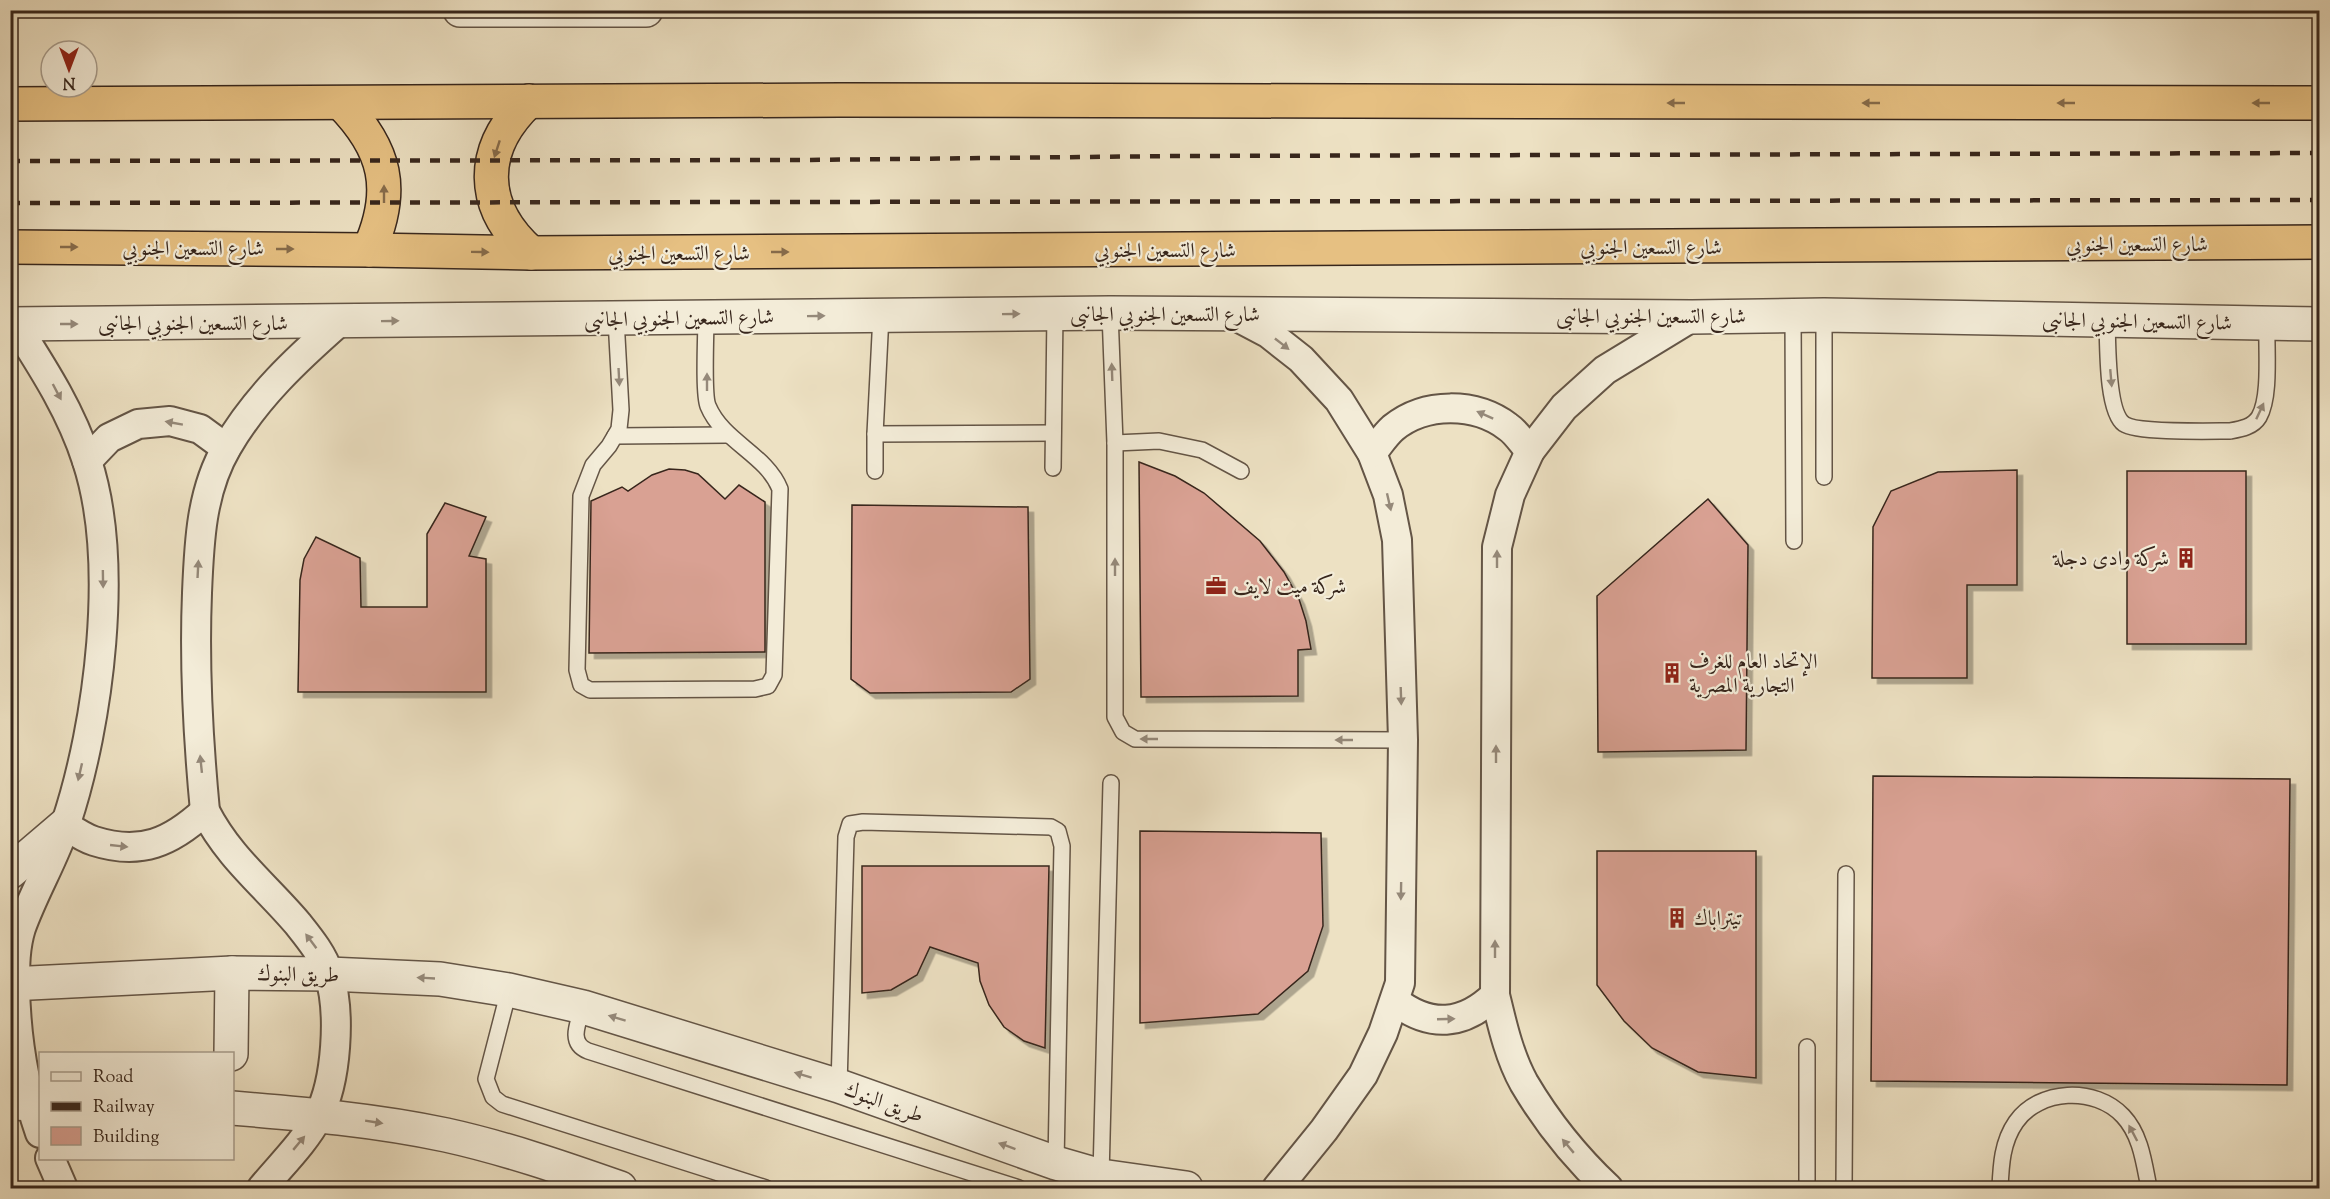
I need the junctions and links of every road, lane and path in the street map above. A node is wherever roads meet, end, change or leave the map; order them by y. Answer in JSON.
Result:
{"nodes":[{"id":1,"x":460,"y":10,"type":"edge"},
{"id":2,"x":646,"y":10,"type":"edge"},
{"id":3,"x":530,"y":101,"type":"junction"},
{"id":4,"x":341,"y":103,"type":"junction"},
{"id":5,"x":2319,"y":103,"type":"edge"},
{"id":6,"x":10,"y":104,"type":"edge"},
{"id":7,"x":2319,"y":242,"type":"edge"},
{"id":8,"x":10,"y":247,"type":"edge"},
{"id":9,"x":369,"y":250,"type":"junction"},
{"id":10,"x":531,"y":254,"type":"junction"},
{"id":11,"x":1055,"y":313,"type":"junction"},
{"id":12,"x":1110,"y":313,"type":"junction"},
{"id":13,"x":1232,"y":314,"type":"junction"},
{"id":14,"x":881,"y":315,"type":"junction"},
{"id":15,"x":1808,"y":315,"type":"junction"},
{"id":16,"x":706,"y":317,"type":"junction"},
{"id":17,"x":1692,"y":317,"type":"junction"},
{"id":18,"x":616,"y":318,"type":"junction"},
{"id":19,"x":2107,"y":320,"type":"junction"},
{"id":20,"x":339,"y":322,"type":"junction"},
{"id":21,"x":13,"y":324,"type":"edge"},
{"id":22,"x":2267,"y":324,"type":"junction"},
{"id":23,"x":2319,"y":324,"type":"edge"},
{"id":24,"x":1053,"y":433,"type":"junction"},
{"id":25,"x":875,"y":434,"type":"junction"},
{"id":26,"x":727,"y":435,"type":"junction"},
{"id":27,"x":615,"y":436,"type":"junction"},
{"id":28,"x":1115,"y":443,"type":"junction"},
{"id":29,"x":226,"y":448,"type":"junction"},
{"id":30,"x":1530,"y":451,"type":"junction"},
{"id":31,"x":1372,"y":453,"type":"junction"},
{"id":32,"x":87,"y":461,"type":"junction"},
{"id":33,"x":1053,"y":468,"type":"dead end"},
{"id":34,"x":875,"y":471,"type":"dead end"},
{"id":35,"x":1241,"y":471,"type":"dead end"},
{"id":36,"x":1824,"y":477,"type":"dead end"},
{"id":37,"x":1794,"y":540,"type":"dead end"},
{"id":38,"x":1403,"y":740,"type":"junction"},
{"id":39,"x":1111,"y":783,"type":"dead end"},
{"id":40,"x":205,"y":812,"type":"junction"},
{"id":41,"x":65,"y":825,"type":"junction"},
{"id":42,"x":10,"y":872,"type":"edge"},
{"id":43,"x":1846,"y":874,"type":"dead end"},
{"id":44,"x":232,"y":973,"type":"junction"},
{"id":45,"x":329,"y":974,"type":"junction"},
{"id":46,"x":13,"y":983,"type":"edge"},
{"id":47,"x":509,"y":990,"type":"junction"},
{"id":48,"x":1495,"y":995,"type":"junction"},
{"id":49,"x":1395,"y":1001,"type":"junction"},
{"id":50,"x":583,"y":1007,"type":"junction"},
{"id":51,"x":1807,"y":1047,"type":"dead end"},
{"id":52,"x":231,"y":1052,"type":"edge"},
{"id":53,"x":839,"y":1086,"type":"junction"},
{"id":54,"x":234,"y":1108,"type":"edge"},
{"id":55,"x":30,"y":1111,"type":"edge"},
{"id":56,"x":319,"y":1115,"type":"junction"},
{"id":57,"x":51,"y":1160,"type":"edge"},
{"id":58,"x":1056,"y":1163,"type":"junction"},
{"id":59,"x":1101,"y":1176,"type":"junction"},
{"id":60,"x":63,"y":1188,"type":"edge"},
{"id":61,"x":262,"y":1188,"type":"edge"},
{"id":62,"x":620,"y":1188,"type":"edge"},
{"id":63,"x":766,"y":1188,"type":"edge"},
{"id":64,"x":1019,"y":1188,"type":"edge"},
{"id":65,"x":1186,"y":1188,"type":"edge"},
{"id":66,"x":1277,"y":1188,"type":"edge"},
{"id":67,"x":1608,"y":1188,"type":"edge"},
{"id":68,"x":1807,"y":1188,"type":"edge"},
{"id":69,"x":1844,"y":1188,"type":"edge"},
{"id":70,"x":2000,"y":1188,"type":"edge"},
{"id":71,"x":2149,"y":1188,"type":"edge"}],
"edges":[{"from":1,"to":2,"type":"street"},
{"from":3,"to":4,"type":"highway"},
{"from":5,"to":3,"type":"highway","one_way":true},
{"from":3,"to":10,"type":"highway","one_way":true},
{"from":4,"to":6,"type":"highway"},
{"from":9,"to":4,"type":"highway","one_way":true},
{"from":10,"to":7,"type":"highway","name":"شارع التسعين الجنوبي","one_way":true},
{"from":8,"to":9,"type":"highway","name":"شارع التسعين الجنوبي","one_way":true},
{"from":9,"to":10,"type":"highway","name":"شارع التسعين الجنوبي","one_way":true},
{"from":11,"to":12,"type":"street","name":"شارع التسعين الجنوبي الجانبى"},
{"from":14,"to":11,"type":"street","name":"شارع التسعين الجنوبي الجانبى","one_way":true},
{"from":11,"to":24,"type":"lane"},
{"from":12,"to":13,"type":"street","name":"شارع التسعين الجنوبي الجانبى"},
{"from":28,"to":12,"type":"lane","one_way":true},
{"from":13,"to":17,"type":"street","name":"شارع التسعين الجنوبي الجانبى"},
{"from":13,"to":31,"type":"street","one_way":true},
{"from":16,"to":14,"type":"street","name":"شارع التسعين الجنوبي الجانبى","one_way":true},
{"from":14,"to":25,"type":"lane"},
{"from":15,"to":17,"type":"street","name":"شارع التسعين الجنوبي الجانبى"},
{"from":15,"to":19,"type":"street","name":"شارع التسعين الجنوبي الجانبى"},
{"from":15,"to":36,"type":"lane"},
{"from":15,"to":37,"type":"lane"},
{"from":16,"to":18,"type":"street","name":"شارع التسعين الجنوبي الجانبى"},
{"from":26,"to":16,"type":"lane","one_way":true},
{"from":17,"to":30,"type":"street"},
{"from":20,"to":18,"type":"street","name":"شارع التسعين الجنوبي الجانبى","one_way":true},
{"from":18,"to":27,"type":"lane","one_way":true},
{"from":19,"to":22,"type":"street","name":"شارع التسعين الجنوبي الجانبى"},
{"from":19,"to":22,"type":"lane","one_way":true},
{"from":21,"to":20,"type":"street","name":"شارع التسعين الجنوبي الجانبى","one_way":true},
{"from":20,"to":29,"type":"street"},
{"from":21,"to":32,"type":"street","one_way":true},
{"from":22,"to":23,"type":"street","name":"شارع التسعين الجنوبي الجانبى"},
{"from":24,"to":25,"type":"lane"},
{"from":24,"to":33,"type":"lane"},
{"from":25,"to":34,"type":"lane"},
{"from":26,"to":27,"type":"lane"},
{"from":26,"to":27,"type":"lane"},
{"from":28,"to":35,"type":"lane"},
{"from":38,"to":28,"type":"lane","one_way":true},
{"from":29,"to":32,"type":"street","one_way":true},
{"from":40,"to":29,"type":"street","one_way":true},
{"from":30,"to":31,"type":"street","one_way":true},
{"from":48,"to":30,"type":"street","one_way":true},
{"from":31,"to":38,"type":"street","one_way":true},
{"from":32,"to":41,"type":"street","one_way":true},
{"from":38,"to":49,"type":"street","one_way":true},
{"from":39,"to":59,"type":"lane"},
{"from":41,"to":40,"type":"street","one_way":true},
{"from":45,"to":40,"type":"street","one_way":true},
{"from":41,"to":42,"type":"street"},
{"from":41,"to":46,"type":"street"},
{"from":43,"to":69,"type":"lane"},
{"from":44,"to":45,"type":"street","name":"طريق البنوك"},
{"from":44,"to":46,"type":"street","name":"طريق البنوك"},
{"from":44,"to":52,"type":"street"},
{"from":47,"to":45,"type":"street","name":"طريق البنوك","one_way":true},
{"from":45,"to":56,"type":"street"},
{"from":46,"to":55,"type":"street"},
{"from":47,"to":50,"type":"street","name":"طريق البنوك"},
{"from":47,"to":63,"type":"lane"},
{"from":49,"to":48,"type":"street","one_way":true},
{"from":67,"to":48,"type":"street","one_way":true},
{"from":49,"to":66,"type":"street"},
{"from":53,"to":50,"type":"street","name":"طريق البنوك","one_way":true},
{"from":50,"to":64,"type":"lane","name":"طريق البنوك"},
{"from":51,"to":68,"type":"lane"},
{"from":58,"to":53,"type":"street","name":"طريق البنوك","one_way":true},
{"from":53,"to":58,"type":"lane"},
{"from":54,"to":56,"type":"street"},
{"from":61,"to":56,"type":"street","one_way":true},
{"from":56,"to":62,"type":"street","one_way":true},
{"from":57,"to":60,"type":"street"},
{"from":58,"to":59,"type":"street","name":"طريق البنوك"},
{"from":59,"to":65,"type":"street","name":"طريق البنوك"},
{"from":71,"to":70,"type":"lane","one_way":true}]}
